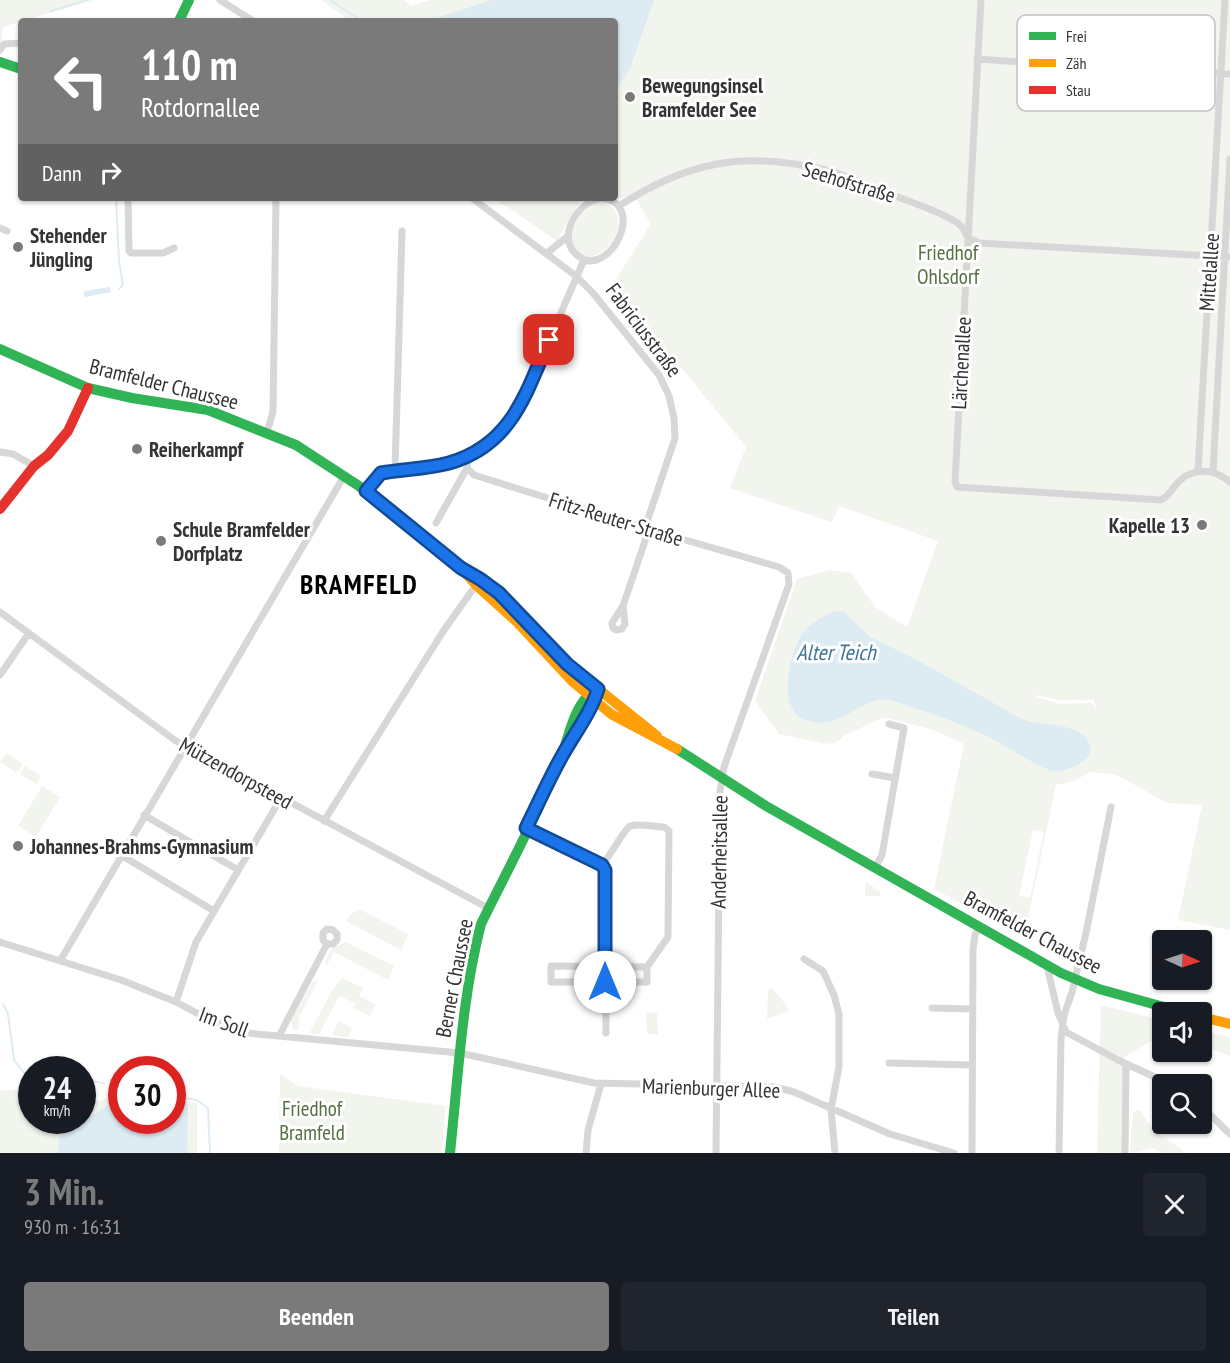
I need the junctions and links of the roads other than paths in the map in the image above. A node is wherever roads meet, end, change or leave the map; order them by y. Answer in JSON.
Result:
{"nodes":[{"id":1,"x":189,"y":0,"type":"edge"},
{"id":2,"x":220,"y":0,"type":"edge"},
{"id":3,"x":981,"y":0,"type":"edge"},
{"id":4,"x":1225,"y":0,"type":"edge"},
{"id":5,"x":180,"y":18,"type":"edge"},
{"id":6,"x":249,"y":18,"type":"edge"},
{"id":7,"x":18,"y":43,"type":"edge"},
{"id":8,"x":0,"y":50,"type":"edge"},
{"id":9,"x":977,"y":58,"type":"junction"},
{"id":10,"x":1017,"y":61,"type":"edge"},
{"id":11,"x":0,"y":62,"type":"edge"},
{"id":12,"x":18,"y":68,"type":"edge"},
{"id":13,"x":1215,"y":73,"type":"edge"},
{"id":14,"x":1220,"y":73,"type":"junction"},
{"id":15,"x":1230,"y":74,"type":"edge"},
{"id":16,"x":1230,"y":159,"type":"edge"},
{"id":17,"x":128,"y":201,"type":"edge"},
{"id":18,"x":276,"y":201,"type":"edge"},
{"id":19,"x":476,"y":201,"type":"edge"},
{"id":20,"x":592,"y":201,"type":"edge"},
{"id":21,"x":611,"y":201,"type":"edge"},
{"id":22,"x":619,"y":206,"type":"junction"},
{"id":23,"x":402,"y":231,"type":"dead end"},
{"id":24,"x":568,"y":236,"type":"junction"},
{"id":25,"x":968,"y":238,"type":"junction"},
{"id":26,"x":174,"y":248,"type":"dead end"},
{"id":27,"x":546,"y":254,"type":"junction"},
{"id":28,"x":1210,"y":256,"type":"junction"},
{"id":29,"x":1227,"y":257,"type":"edge"},
{"id":30,"x":584,"y":260,"type":"junction"},
{"id":31,"x":576,"y":276,"type":"junction"},
{"id":32,"x":0,"y":349,"type":"edge"},
{"id":33,"x":87,"y":388,"type":"junction"},
{"id":34,"x":267,"y":432,"type":"junction"},
{"id":35,"x":0,"y":452,"type":"edge"},
{"id":36,"x":469,"y":456,"type":"junction"},
{"id":37,"x":34,"y":466,"type":"junction"},
{"id":38,"x":467,"y":468,"type":"junction"},
{"id":39,"x":395,"y":470,"type":"junction"},
{"id":40,"x":1198,"y":470,"type":"junction"},
{"id":41,"x":1213,"y":471,"type":"junction"},
{"id":42,"x":344,"y":476,"type":"junction"},
{"id":43,"x":1230,"y":482,"type":"edge"},
{"id":44,"x":366,"y":491,"type":"junction"},
{"id":45,"x":0,"y":509,"type":"edge"},
{"id":46,"x":436,"y":523,"type":"dead end"},
{"id":47,"x":647,"y":529,"type":"junction"},
{"id":48,"x":779,"y":567,"type":"joint"},
{"id":49,"x":461,"y":568,"type":"junction"},
{"id":50,"x":476,"y":585,"type":"junction"},
{"id":51,"x":623,"y":606,"type":"dead end"},
{"id":52,"x":0,"y":612,"type":"edge"},
{"id":53,"x":29,"y":633,"type":"junction"},
{"id":54,"x":0,"y":675,"type":"edge"},
{"id":55,"x":598,"y":689,"type":"junction"},
{"id":56,"x":591,"y":698,"type":"junction"},
{"id":57,"x":889,"y":724,"type":"dead end"},
{"id":58,"x":662,"y":740,"type":"junction"},
{"id":59,"x":184,"y":746,"type":"junction"},
{"id":60,"x":872,"y":774,"type":"dead end"},
{"id":61,"x":722,"y":778,"type":"junction"},
{"id":62,"x":895,"y":778,"type":"junction"},
{"id":63,"x":282,"y":798,"type":"junction"},
{"id":64,"x":1111,"y":807,"type":"dead end"},
{"id":65,"x":144,"y":815,"type":"junction"},
{"id":66,"x":324,"y":821,"type":"junction"},
{"id":67,"x":526,"y":828,"type":"junction"},
{"id":68,"x":121,"y":855,"type":"junction"},
{"id":69,"x":602,"y":865,"type":"junction"},
{"id":70,"x":875,"y":868,"type":"junction"},
{"id":71,"x":238,"y":870,"type":"junction"},
{"id":72,"x":488,"y":908,"type":"junction"},
{"id":73,"x":214,"y":911,"type":"junction"},
{"id":74,"x":979,"y":927,"type":"junction"},
{"id":75,"x":0,"y":942,"type":"edge"},
{"id":76,"x":327,"y":944,"type":"dead end"},
{"id":77,"x":804,"y":959,"type":"dead end"},
{"id":78,"x":60,"y":961,"type":"junction"},
{"id":79,"x":605,"y":966,"type":"junction"},
{"id":80,"x":1047,"y":966,"type":"junction"},
{"id":81,"x":647,"y":967,"type":"junction"},
{"id":82,"x":1075,"y":980,"type":"junction"},
{"id":83,"x":605,"y":982,"type":"junction"},
{"id":84,"x":176,"y":1002,"type":"junction"},
{"id":85,"x":1152,"y":1004,"type":"edge"},
{"id":86,"x":932,"y":1008,"type":"dead end"},
{"id":87,"x":973,"y":1009,"type":"junction"},
{"id":88,"x":1212,"y":1020,"type":"edge"},
{"id":89,"x":1230,"y":1024,"type":"edge"},
{"id":90,"x":1062,"y":1028,"type":"junction"},
{"id":91,"x":606,"y":1033,"type":"dead end"},
{"id":92,"x":279,"y":1036,"type":"junction"},
{"id":93,"x":459,"y":1053,"type":"junction"},
{"id":94,"x":889,"y":1063,"type":"dead end"},
{"id":95,"x":1126,"y":1064,"type":"junction"},
{"id":96,"x":972,"y":1065,"type":"junction"},
{"id":97,"x":1152,"y":1076,"type":"edge"},
{"id":98,"x":601,"y":1084,"type":"junction"},
{"id":99,"x":716,"y":1085,"type":"junction"},
{"id":100,"x":831,"y":1109,"type":"junction"},
{"id":101,"x":1212,"y":1117,"type":"edge"},
{"id":102,"x":1230,"y":1134,"type":"edge"},
{"id":103,"x":450,"y":1153,"type":"edge"},
{"id":104,"x":586,"y":1153,"type":"edge"},
{"id":105,"x":716,"y":1153,"type":"edge"},
{"id":106,"x":835,"y":1153,"type":"edge"},
{"id":107,"x":954,"y":1153,"type":"edge"},
{"id":108,"x":972,"y":1153,"type":"edge"},
{"id":109,"x":1059,"y":1153,"type":"edge"},
{"id":110,"x":1125,"y":1153,"type":"edge"}],
"edges":[{"from":1,"to":5,"type":"main road"},
{"from":2,"to":6,"type":"street"},
{"from":3,"to":9,"type":"street","name":"Lärchenallee"},
{"from":4,"to":14,"type":"street","name":"Mittelallee"},
{"from":7,"to":8,"type":"street"},
{"from":9,"to":10,"type":"street"},
{"from":9,"to":25,"type":"street","name":"Lärchenallee"},
{"from":11,"to":12,"type":"main road"},
{"from":13,"to":14,"type":"street"},
{"from":14,"to":15,"type":"street"},
{"from":14,"to":28,"type":"street","name":"Mittelallee"},
{"from":16,"to":29,"type":"street","name":"Mittelallee"},
{"from":17,"to":26,"type":"street"},
{"from":18,"to":34,"type":"street"},
{"from":19,"to":27,"type":"street","name":"Fabriciusstraße"},
{"from":20,"to":24,"type":"street"},
{"from":21,"to":22,"type":"street"},
{"from":22,"to":25,"type":"street","name":"Seehofstraße"},
{"from":22,"to":30,"type":"street"},
{"from":23,"to":39,"type":"street"},
{"from":24,"to":27,"type":"street"},
{"from":24,"to":30,"type":"street"},
{"from":25,"to":28,"type":"street"},
{"from":25,"to":40,"type":"street","name":"Lärchenallee"},
{"from":27,"to":31,"type":"street","name":"Fabriciusstraße"},
{"from":28,"to":29,"type":"street"},
{"from":28,"to":40,"type":"street","name":"Mittelallee"},
{"from":29,"to":41,"type":"street","name":"Mittelallee"},
{"from":30,"to":31,"type":"street"},
{"from":31,"to":36,"type":"street"},
{"from":31,"to":47,"type":"street","name":"Fabriciusstraße"},
{"from":32,"to":33,"type":"main road","name":"Bramfelder Chaussee"},
{"from":33,"to":34,"type":"main road","name":"Bramfelder Chaussee"},
{"from":33,"to":37,"type":"main road"},
{"from":34,"to":42,"type":"main road","name":"Bramfelder Chaussee"},
{"from":35,"to":37,"type":"street"},
{"from":36,"to":38,"type":"street"},
{"from":36,"to":39,"type":"street"},
{"from":37,"to":45,"type":"main road"},
{"from":38,"to":46,"type":"street"},
{"from":38,"to":47,"type":"street","name":"Fritz-Reuter-Straße"},
{"from":39,"to":44,"type":"street"},
{"from":40,"to":41,"type":"street"},
{"from":41,"to":43,"type":"street"},
{"from":42,"to":44,"type":"main road","name":"Bramfelder Chaussee"},
{"from":42,"to":59,"type":"street"},
{"from":44,"to":49,"type":"main road","name":"Bramfelder Chaussee"},
{"from":47,"to":48,"type":"street","name":"Fritz-Reuter-Straße"},
{"from":47,"to":51,"type":"street","name":"Fabriciusstraße"},
{"from":48,"to":61,"type":"street","name":"Anderheitsallee"},
{"from":49,"to":50,"type":"main road","name":"Bramfelder Chaussee"},
{"from":49,"to":55,"type":"main road","name":"Bramfelder Chaussee"},
{"from":50,"to":56,"type":"main road","name":"Bramfelder Chaussee"},
{"from":50,"to":66,"type":"street"},
{"from":52,"to":53,"type":"street","name":"Mützendorpsteed"},
{"from":53,"to":54,"type":"street"},
{"from":53,"to":59,"type":"street","name":"Mützendorpsteed"},
{"from":55,"to":56,"type":"main road"},
{"from":55,"to":58,"type":"main road","name":"Bramfelder Chaussee"},
{"from":56,"to":58,"type":"main road","name":"Bramfelder Chaussee"},
{"from":56,"to":67,"type":"main road","name":"Berner Chaussee"},
{"from":57,"to":62,"type":"street"},
{"from":58,"to":61,"type":"main road","name":"Bramfelder Chaussee"},
{"from":59,"to":63,"type":"street","name":"Mützendorpsteed"},
{"from":59,"to":65,"type":"street"},
{"from":60,"to":62,"type":"street"},
{"from":61,"to":70,"type":"main road","name":"Bramfelder Chaussee"},
{"from":61,"to":99,"type":"street","name":"Anderheitsallee"},
{"from":62,"to":70,"type":"street"},
{"from":63,"to":66,"type":"street","name":"Mützendorpsteed"},
{"from":63,"to":71,"type":"street"},
{"from":64,"to":82,"type":"street"},
{"from":65,"to":68,"type":"street"},
{"from":65,"to":71,"type":"street"},
{"from":66,"to":72,"type":"street","name":"Mützendorpsteed"},
{"from":67,"to":69,"type":"street"},
{"from":67,"to":72,"type":"main road","name":"Berner Chaussee"},
{"from":68,"to":73,"type":"street"},
{"from":68,"to":78,"type":"street"},
{"from":69,"to":79,"type":"street"},
{"from":69,"to":81,"type":"street"},
{"from":70,"to":74,"type":"main road","name":"Bramfelder Chaussee"},
{"from":71,"to":73,"type":"street"},
{"from":72,"to":93,"type":"main road","name":"Berner Chaussee"},
{"from":73,"to":84,"type":"street"},
{"from":74,"to":80,"type":"main road","name":"Bramfelder Chaussee"},
{"from":74,"to":87,"type":"street"},
{"from":75,"to":78,"type":"street","name":"Im Soll"},
{"from":76,"to":92,"type":"street"},
{"from":77,"to":100,"type":"street"},
{"from":78,"to":84,"type":"street","name":"Im Soll"},
{"from":79,"to":81,"type":"street"},
{"from":79,"to":83,"type":"street"},
{"from":79,"to":83,"type":"street"},
{"from":80,"to":82,"type":"main road","name":"Bramfelder Chaussee"},
{"from":80,"to":90,"type":"street"},
{"from":81,"to":83,"type":"street"},
{"from":82,"to":85,"type":"main road","name":"Bramfelder Chaussee"},
{"from":82,"to":90,"type":"street"},
{"from":83,"to":91,"type":"street"},
{"from":84,"to":92,"type":"street","name":"Im Soll"},
{"from":86,"to":87,"type":"street"},
{"from":87,"to":96,"type":"street"},
{"from":88,"to":89,"type":"main road"},
{"from":90,"to":95,"type":"street"},
{"from":90,"to":109,"type":"street"},
{"from":92,"to":93,"type":"street","name":"Im Soll"},
{"from":93,"to":98,"type":"street","name":"Marienburger Allee"},
{"from":93,"to":103,"type":"main road","name":"Berner Chaussee"},
{"from":94,"to":96,"type":"street"},
{"from":95,"to":97,"type":"street"},
{"from":95,"to":110,"type":"street"},
{"from":96,"to":108,"type":"street"},
{"from":98,"to":99,"type":"street","name":"Marienburger Allee"},
{"from":98,"to":104,"type":"street"},
{"from":99,"to":100,"type":"street","name":"Marienburger Allee"},
{"from":99,"to":105,"type":"street","name":"Anderheitsallee"},
{"from":100,"to":106,"type":"street"},
{"from":100,"to":107,"type":"street","name":"Marienburger Allee"},
{"from":101,"to":102,"type":"street"}]}
